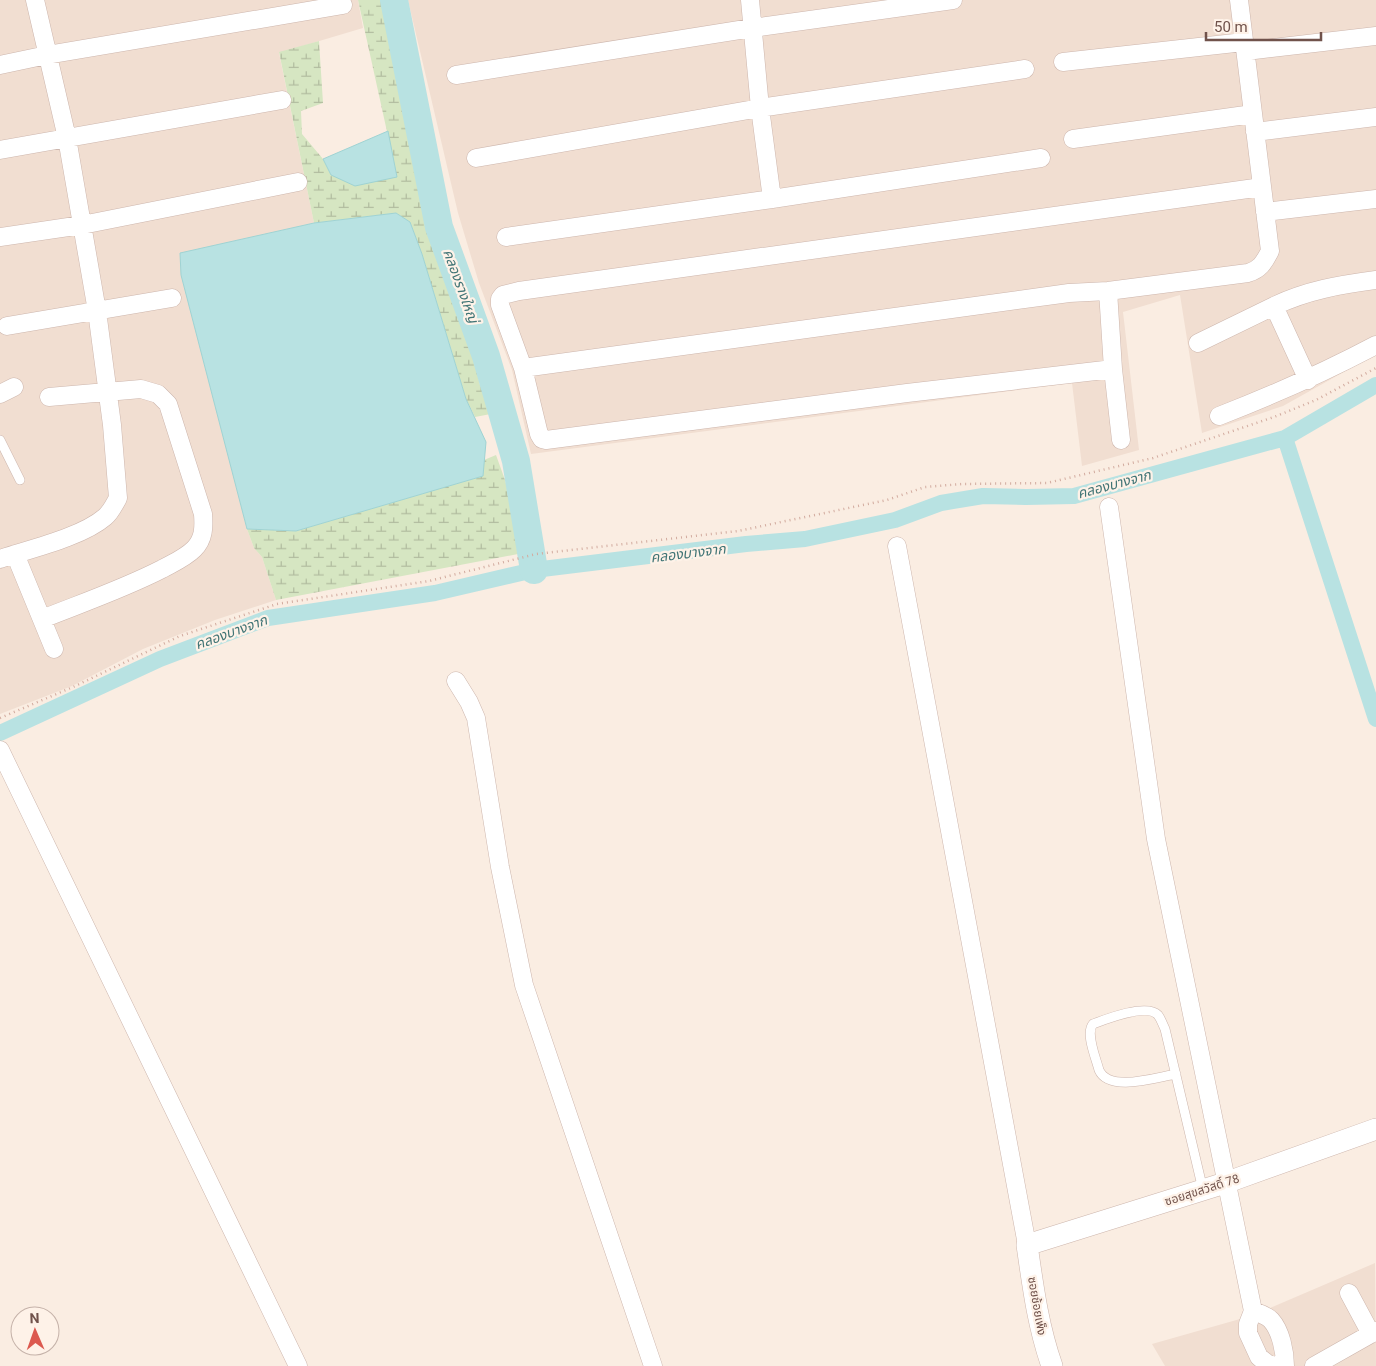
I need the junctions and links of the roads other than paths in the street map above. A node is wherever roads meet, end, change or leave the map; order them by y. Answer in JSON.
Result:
{"nodes":[{"id":1,"x":34,"y":0,"type":"edge"},
{"id":2,"x":750,"y":0,"type":"edge"},
{"id":3,"x":952,"y":0,"type":"edge"},
{"id":4,"x":1239,"y":0,"type":"edge"},
{"id":5,"x":343,"y":5,"type":"dead end"},
{"id":6,"x":752,"y":28,"type":"junction"},
{"id":7,"x":1376,"y":36,"type":"edge"},
{"id":8,"x":1245,"y":47,"type":"junction"},
{"id":9,"x":47,"y":55,"type":"junction"},
{"id":10,"x":1063,"y":62,"type":"dead end"},
{"id":11,"x":0,"y":65,"type":"edge"},
{"id":12,"x":1025,"y":69,"type":"dead end"},
{"id":13,"x":456,"y":75,"type":"dead end"},
{"id":14,"x":282,"y":100,"type":"dead end"},
{"id":15,"x":760,"y":108,"type":"junction"},
{"id":16,"x":1253,"y":114,"type":"junction"},
{"id":17,"x":1376,"y":117,"type":"edge"},
{"id":18,"x":1255,"y":132,"type":"junction"},
{"id":19,"x":67,"y":138,"type":"junction"},
{"id":20,"x":1073,"y":139,"type":"dead end"},
{"id":21,"x":0,"y":150,"type":"edge"},
{"id":22,"x":476,"y":158,"type":"dead end"},
{"id":23,"x":1041,"y":158,"type":"dead end"},
{"id":24,"x":298,"y":182,"type":"dead end"},
{"id":25,"x":1262,"y":187,"type":"junction"},
{"id":26,"x":772,"y":199,"type":"junction"},
{"id":27,"x":1376,"y":199,"type":"edge"},
{"id":28,"x":1265,"y":212,"type":"junction"},
{"id":29,"x":82,"y":224,"type":"junction"},
{"id":30,"x":0,"y":237,"type":"edge"},
{"id":31,"x":506,"y":237,"type":"dead end"},
{"id":32,"x":1376,"y":280,"type":"edge"},
{"id":33,"x":1108,"y":290,"type":"junction"},
{"id":34,"x":172,"y":298,"type":"dead end"},
{"id":35,"x":1274,"y":306,"type":"junction"},
{"id":36,"x":97,"y":312,"type":"junction"},
{"id":37,"x":7,"y":326,"type":"dead end"},
{"id":38,"x":1198,"y":343,"type":"dead end"},
{"id":39,"x":1376,"y":345,"type":"edge"},
{"id":40,"x":523,"y":368,"type":"junction"},
{"id":41,"x":1113,"y":369,"type":"junction"},
{"id":42,"x":1308,"y":380,"type":"junction"},
{"id":43,"x":108,"y":393,"type":"junction"},
{"id":44,"x":49,"y":397,"type":"dead end"},
{"id":45,"x":1219,"y":416,"type":"dead end"},
{"id":46,"x":0,"y":440,"type":"edge"},
{"id":47,"x":1121,"y":440,"type":"dead end"},
{"id":48,"x":20,"y":480,"type":"dead end"},
{"id":49,"x":1109,"y":507,"type":"dead end"},
{"id":50,"x":897,"y":546,"type":"dead end"},
{"id":51,"x":8,"y":556,"type":"edge"},
{"id":52,"x":42,"y":619,"type":"junction"},
{"id":53,"x":54,"y":649,"type":"dead end"},
{"id":54,"x":456,"y":681,"type":"dead end"},
{"id":55,"x":0,"y":750,"type":"edge"},
{"id":56,"x":1176,"y":1074,"type":"junction"},
{"id":57,"x":1376,"y":1129,"type":"edge"},
{"id":58,"x":1225,"y":1183,"type":"junction"},
{"id":59,"x":1203,"y":1190,"type":"junction"},
{"id":60,"x":1027,"y":1245,"type":"junction"},
{"id":61,"x":1349,"y":1293,"type":"dead end"},
{"id":62,"x":1253,"y":1311,"type":"junction"},
{"id":63,"x":1374,"y":1332,"type":"edge"},
{"id":64,"x":1273,"y":1365,"type":"edge"},
{"id":65,"x":298,"y":1366,"type":"edge"},
{"id":66,"x":653,"y":1366,"type":"edge"},
{"id":67,"x":1052,"y":1366,"type":"edge"},
{"id":68,"x":1314,"y":1366,"type":"edge"}],
"edges":[{"from":1,"to":9,"type":"street"},
{"from":2,"to":6,"type":"street"},
{"from":3,"to":6,"type":"street"},
{"from":4,"to":8,"type":"street"},
{"from":5,"to":9,"type":"street"},
{"from":6,"to":13,"type":"street"},
{"from":6,"to":15,"type":"street"},
{"from":7,"to":8,"type":"street"},
{"from":8,"to":10,"type":"street"},
{"from":8,"to":16,"type":"street"},
{"from":9,"to":11,"type":"street"},
{"from":9,"to":19,"type":"street"},
{"from":12,"to":15,"type":"street"},
{"from":14,"to":19,"type":"street"},
{"from":15,"to":22,"type":"street"},
{"from":15,"to":26,"type":"street"},
{"from":16,"to":18,"type":"street"},
{"from":16,"to":20,"type":"street"},
{"from":17,"to":18,"type":"street"},
{"from":18,"to":25,"type":"street"},
{"from":19,"to":21,"type":"street"},
{"from":19,"to":29,"type":"street"},
{"from":23,"to":26,"type":"street"},
{"from":24,"to":29,"type":"street"},
{"from":25,"to":28,"type":"street"},
{"from":25,"to":40,"type":"street"},
{"from":26,"to":31,"type":"street"},
{"from":27,"to":28,"type":"street"},
{"from":28,"to":33,"type":"street"},
{"from":29,"to":30,"type":"street"},
{"from":29,"to":36,"type":"street"},
{"from":32,"to":35,"type":"street"},
{"from":33,"to":40,"type":"street"},
{"from":33,"to":41,"type":"street"},
{"from":34,"to":36,"type":"street"},
{"from":35,"to":38,"type":"street"},
{"from":35,"to":42,"type":"street"},
{"from":36,"to":37,"type":"street"},
{"from":36,"to":43,"type":"street"},
{"from":39,"to":42,"type":"street"},
{"from":40,"to":41,"type":"street"},
{"from":41,"to":47,"type":"street"},
{"from":42,"to":45,"type":"street"},
{"from":43,"to":44,"type":"street"},
{"from":43,"to":51,"type":"street"},
{"from":43,"to":52,"type":"street"},
{"from":46,"to":48,"type":"lane"},
{"from":49,"to":58,"type":"street"},
{"from":50,"to":60,"type":"street"},
{"from":51,"to":52,"type":"street"},
{"from":52,"to":53,"type":"street"},
{"from":54,"to":66,"type":"street"},
{"from":55,"to":65,"type":"street"},
{"from":56,"to":56,"type":"lane"},
{"from":56,"to":59,"type":"lane"},
{"from":57,"to":58,"type":"street","name":"ซอยสุขสวัสดิ์ 78"},
{"from":58,"to":59,"type":"street","name":"ซอยสุขสวัสดิ์ 78"},
{"from":58,"to":62,"type":"street"},
{"from":59,"to":60,"type":"street","name":"ซอยสุขสวัสดิ์ 78"},
{"from":60,"to":67,"type":"street","name":"ซอยช้อยเพ็ง"},
{"from":61,"to":63,"type":"street"},
{"from":62,"to":64,"type":"street"},
{"from":62,"to":64,"type":"street"},
{"from":63,"to":68,"type":"street"}]}
